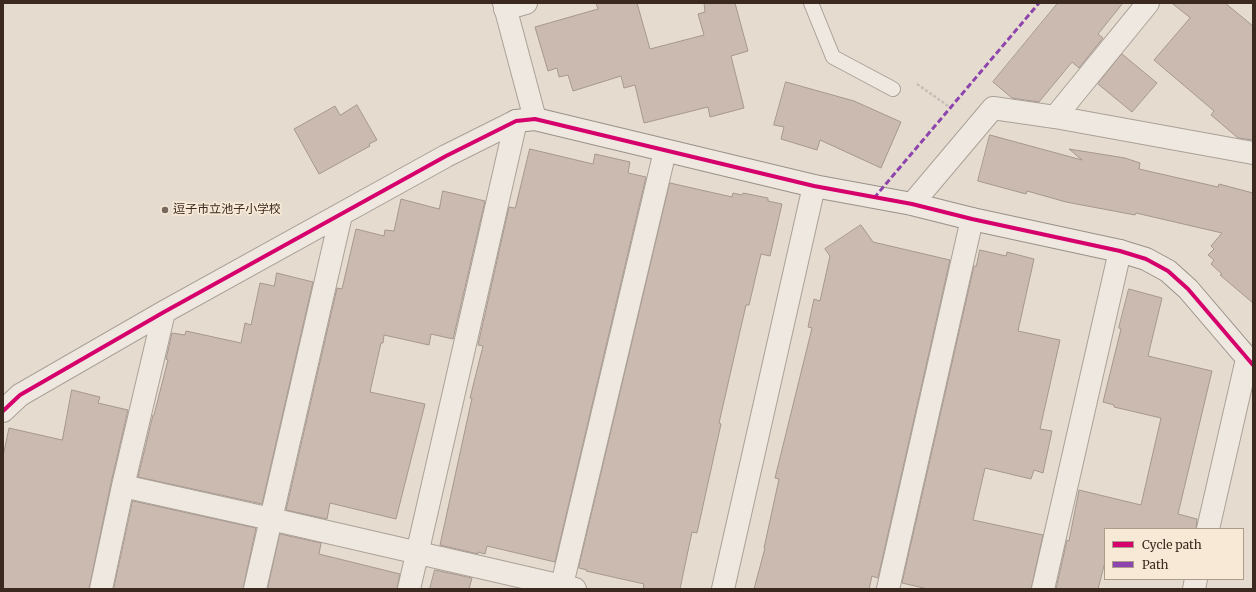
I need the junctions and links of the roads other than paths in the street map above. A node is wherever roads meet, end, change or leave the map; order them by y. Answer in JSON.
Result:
{"nodes":[{"id":1,"x":526,"y":3,"type":"edge"},
{"id":2,"x":811,"y":3,"type":"edge"},
{"id":3,"x":1148,"y":3,"type":"edge"},
{"id":4,"x":505,"y":6,"type":"edge"},
{"id":5,"x":893,"y":89,"type":"dead end"},
{"id":6,"x":1055,"y":117,"type":"junction"},
{"id":7,"x":525,"y":120,"type":"junction"},
{"id":8,"x":665,"y":151,"type":"junction"},
{"id":9,"x":1253,"y":153,"type":"edge"},
{"id":10,"x":814,"y":186,"type":"junction"},
{"id":11,"x":912,"y":204,"type":"junction"},
{"id":12,"x":341,"y":215,"type":"junction"},
{"id":13,"x":972,"y":219,"type":"junction"},
{"id":14,"x":1120,"y":251,"type":"junction"},
{"id":15,"x":164,"y":312,"type":"junction"},
{"id":16,"x":1250,"y":362,"type":"edge"},
{"id":17,"x":3,"y":410,"type":"edge"},
{"id":18,"x":123,"y":486,"type":"junction"},
{"id":19,"x":271,"y":519,"type":"junction"},
{"id":20,"x":1208,"y":528,"type":"edge"},
{"id":21,"x":418,"y":553,"type":"junction"},
{"id":22,"x":567,"y":588,"type":"edge"},
{"id":23,"x":101,"y":589,"type":"edge"},
{"id":24,"x":255,"y":589,"type":"edge"},
{"id":25,"x":409,"y":589,"type":"edge"},
{"id":26,"x":723,"y":589,"type":"edge"},
{"id":27,"x":888,"y":589,"type":"edge"},
{"id":28,"x":1043,"y":589,"type":"edge"}],
"edges":[{"from":1,"to":4,"type":"street"},
{"from":2,"to":5,"type":"lane"},
{"from":3,"to":6,"type":"street"},
{"from":4,"to":7,"type":"street"},
{"from":6,"to":9,"type":"street"},
{"from":6,"to":11,"type":"street"},
{"from":7,"to":8,"type":"street"},
{"from":7,"to":12,"type":"street"},
{"from":7,"to":21,"type":"street"},
{"from":8,"to":10,"type":"street"},
{"from":8,"to":22,"type":"street"},
{"from":10,"to":11,"type":"street"},
{"from":10,"to":26,"type":"street"},
{"from":11,"to":13,"type":"street"},
{"from":12,"to":15,"type":"street"},
{"from":12,"to":19,"type":"street"},
{"from":13,"to":14,"type":"street"},
{"from":13,"to":27,"type":"street"},
{"from":14,"to":16,"type":"street"},
{"from":14,"to":28,"type":"street"},
{"from":15,"to":17,"type":"street"},
{"from":15,"to":18,"type":"street"},
{"from":16,"to":20,"type":"street"},
{"from":18,"to":19,"type":"street"},
{"from":18,"to":23,"type":"street"},
{"from":19,"to":21,"type":"street"},
{"from":19,"to":24,"type":"street"},
{"from":21,"to":22,"type":"street"},
{"from":21,"to":25,"type":"street"}]}
